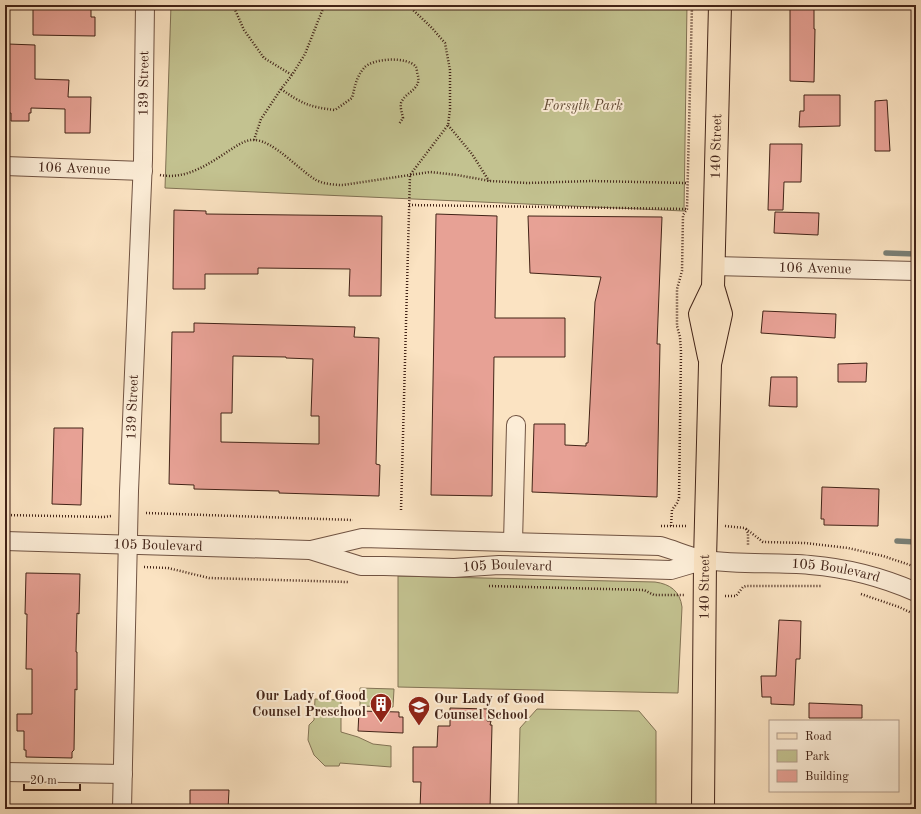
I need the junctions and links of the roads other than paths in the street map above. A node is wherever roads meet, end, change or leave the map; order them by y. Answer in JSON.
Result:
{"nodes":[{"id":1,"x":145,"y":5,"type":"edge"},
{"id":2,"x":720,"y":5,"type":"edge"},
{"id":3,"x":5,"y":166,"type":"edge"},
{"id":4,"x":143,"y":171,"type":"junction"},
{"id":5,"x":916,"y":271,"type":"edge"},
{"id":6,"x":714,"y":277,"type":"junction"},
{"id":7,"x":516,"y":425,"type":"dead end"},
{"id":8,"x":5,"y":541,"type":"edge"},
{"id":9,"x":513,"y":542,"type":"junction"},
{"id":10,"x":127,"y":544,"type":"junction"},
{"id":11,"x":310,"y":550,"type":"junction"},
{"id":12,"x":705,"y":560,"type":"junction"},
{"id":13,"x":916,"y":592,"type":"edge"},
{"id":14,"x":5,"y":772,"type":"edge"},
{"id":15,"x":123,"y":774,"type":"junction"},
{"id":16,"x":122,"y":809,"type":"edge"},
{"id":17,"x":702,"y":809,"type":"edge"}],
"edges":[{"from":1,"to":4,"type":"street","name":"139 Street"},
{"from":2,"to":6,"type":"main road","name":"140 Street"},
{"from":3,"to":4,"type":"street","name":"106 Avenue"},
{"from":4,"to":10,"type":"street","name":"139 Street"},
{"from":5,"to":6,"type":"street","name":"106 Avenue"},
{"from":6,"to":12,"type":"main road","name":"140 Street"},
{"from":7,"to":9,"type":"street"},
{"from":8,"to":10,"type":"street","name":"105 Boulevard"},
{"from":9,"to":11,"type":"street","name":"105 Boulevard"},
{"from":9,"to":12,"type":"street","name":"105 Boulevard"},
{"from":10,"to":11,"type":"street","name":"105 Boulevard"},
{"from":10,"to":15,"type":"street","name":"139 Street"},
{"from":11,"to":12,"type":"street","name":"105 Boulevard"},
{"from":12,"to":13,"type":"street","name":"105 Boulevard"},
{"from":12,"to":17,"type":"main road","name":"140 Street"},
{"from":14,"to":15,"type":"street"},
{"from":15,"to":16,"type":"street","name":"139 Street"}]}
